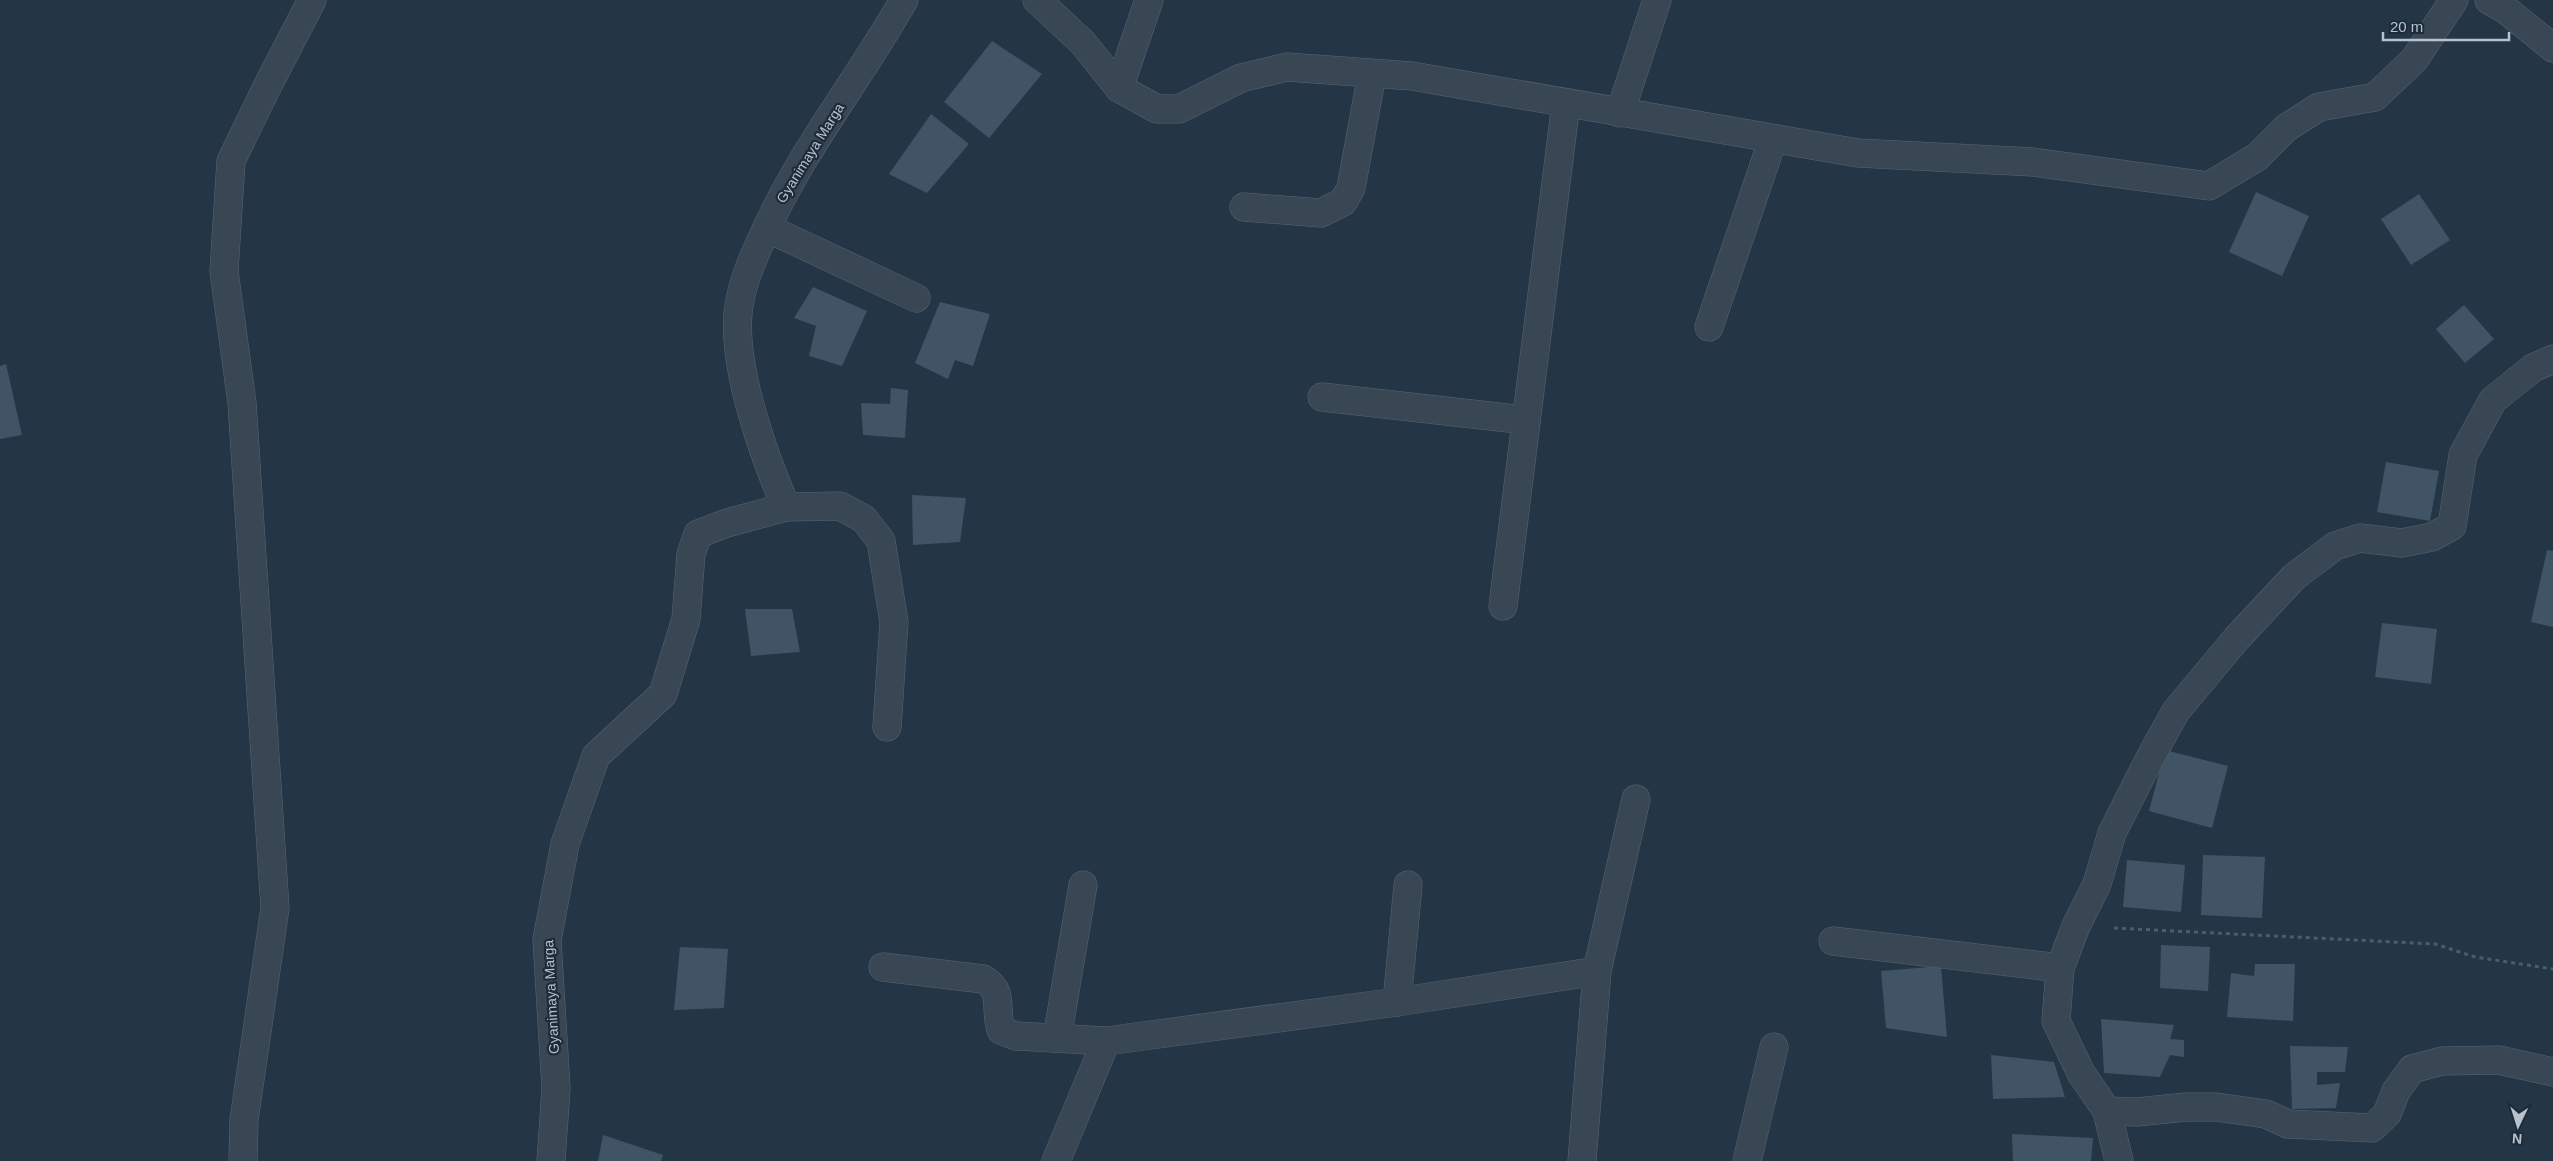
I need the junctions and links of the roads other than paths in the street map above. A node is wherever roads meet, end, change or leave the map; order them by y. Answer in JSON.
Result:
{"nodes":[{"id":1,"x":312,"y":0,"type":"edge"},
{"id":2,"x":904,"y":0,"type":"edge"},
{"id":3,"x":1037,"y":0,"type":"edge"},
{"id":4,"x":1149,"y":0,"type":"edge"},
{"id":5,"x":1657,"y":0,"type":"edge"},
{"id":6,"x":2454,"y":0,"type":"edge"},
{"id":7,"x":2489,"y":0,"type":"edge"},
{"id":8,"x":2553,"y":48,"type":"edge"},
{"id":9,"x":1372,"y":74,"type":"junction"},
{"id":10,"x":1120,"y":88,"type":"junction"},
{"id":11,"x":1566,"y":103,"type":"junction"},
{"id":12,"x":1620,"y":113,"type":"junction"},
{"id":13,"x":1773,"y":139,"type":"junction"},
{"id":14,"x":1244,"y":208,"type":"dead end"},
{"id":15,"x":767,"y":228,"type":"junction"},
{"id":16,"x":916,"y":298,"type":"dead end"},
{"id":17,"x":1709,"y":327,"type":"dead end"},
{"id":18,"x":2553,"y":358,"type":"edge"},
{"id":19,"x":1322,"y":397,"type":"dead end"},
{"id":20,"x":1526,"y":420,"type":"junction"},
{"id":21,"x":786,"y":507,"type":"junction"},
{"id":22,"x":1503,"y":606,"type":"dead end"},
{"id":23,"x":887,"y":727,"type":"dead end"},
{"id":24,"x":1636,"y":799,"type":"dead end"},
{"id":25,"x":1082,"y":885,"type":"dead end"},
{"id":26,"x":1408,"y":886,"type":"dead end"},
{"id":27,"x":1833,"y":941,"type":"dead end"},
{"id":28,"x":882,"y":967,"type":"dead end"},
{"id":29,"x":2060,"y":968,"type":"junction"},
{"id":30,"x":1597,"y":970,"type":"junction"},
{"id":31,"x":1396,"y":1002,"type":"junction"},
{"id":32,"x":1057,"y":1038,"type":"junction"},
{"id":33,"x":1106,"y":1041,"type":"junction"},
{"id":34,"x":1774,"y":1047,"type":"dead end"},
{"id":35,"x":2553,"y":1072,"type":"edge"},
{"id":36,"x":2107,"y":1111,"type":"junction"},
{"id":37,"x":243,"y":1161,"type":"edge"},
{"id":38,"x":552,"y":1161,"type":"edge"},
{"id":39,"x":1056,"y":1161,"type":"edge"},
{"id":40,"x":1582,"y":1161,"type":"edge"},
{"id":41,"x":1747,"y":1161,"type":"edge"},
{"id":42,"x":2119,"y":1161,"type":"edge"}],
"edges":[{"from":1,"to":37,"type":"street"},
{"from":2,"to":15,"type":"street","name":"Gyanimaya Marga"},
{"from":3,"to":10,"type":"street"},
{"from":4,"to":10,"type":"street"},
{"from":5,"to":12,"type":"street"},
{"from":6,"to":13,"type":"street"},
{"from":7,"to":8,"type":"street"},
{"from":9,"to":10,"type":"street"},
{"from":9,"to":11,"type":"street"},
{"from":9,"to":14,"type":"street"},
{"from":11,"to":12,"type":"street"},
{"from":11,"to":20,"type":"street"},
{"from":12,"to":13,"type":"street"},
{"from":13,"to":17,"type":"street"},
{"from":15,"to":16,"type":"street"},
{"from":15,"to":21,"type":"street","name":"Gyanimaya Marga"},
{"from":18,"to":29,"type":"street"},
{"from":19,"to":20,"type":"street"},
{"from":20,"to":22,"type":"street"},
{"from":21,"to":23,"type":"street"},
{"from":21,"to":38,"type":"street","name":"Gyanimaya Marga"},
{"from":24,"to":30,"type":"street"},
{"from":25,"to":32,"type":"street"},
{"from":26,"to":31,"type":"street"},
{"from":27,"to":29,"type":"street"},
{"from":28,"to":32,"type":"street"},
{"from":29,"to":36,"type":"street"},
{"from":30,"to":31,"type":"street"},
{"from":30,"to":40,"type":"street"},
{"from":31,"to":33,"type":"street"},
{"from":32,"to":33,"type":"street"},
{"from":33,"to":39,"type":"street"},
{"from":34,"to":41,"type":"street"},
{"from":35,"to":36,"type":"street"},
{"from":36,"to":42,"type":"street"}]}
